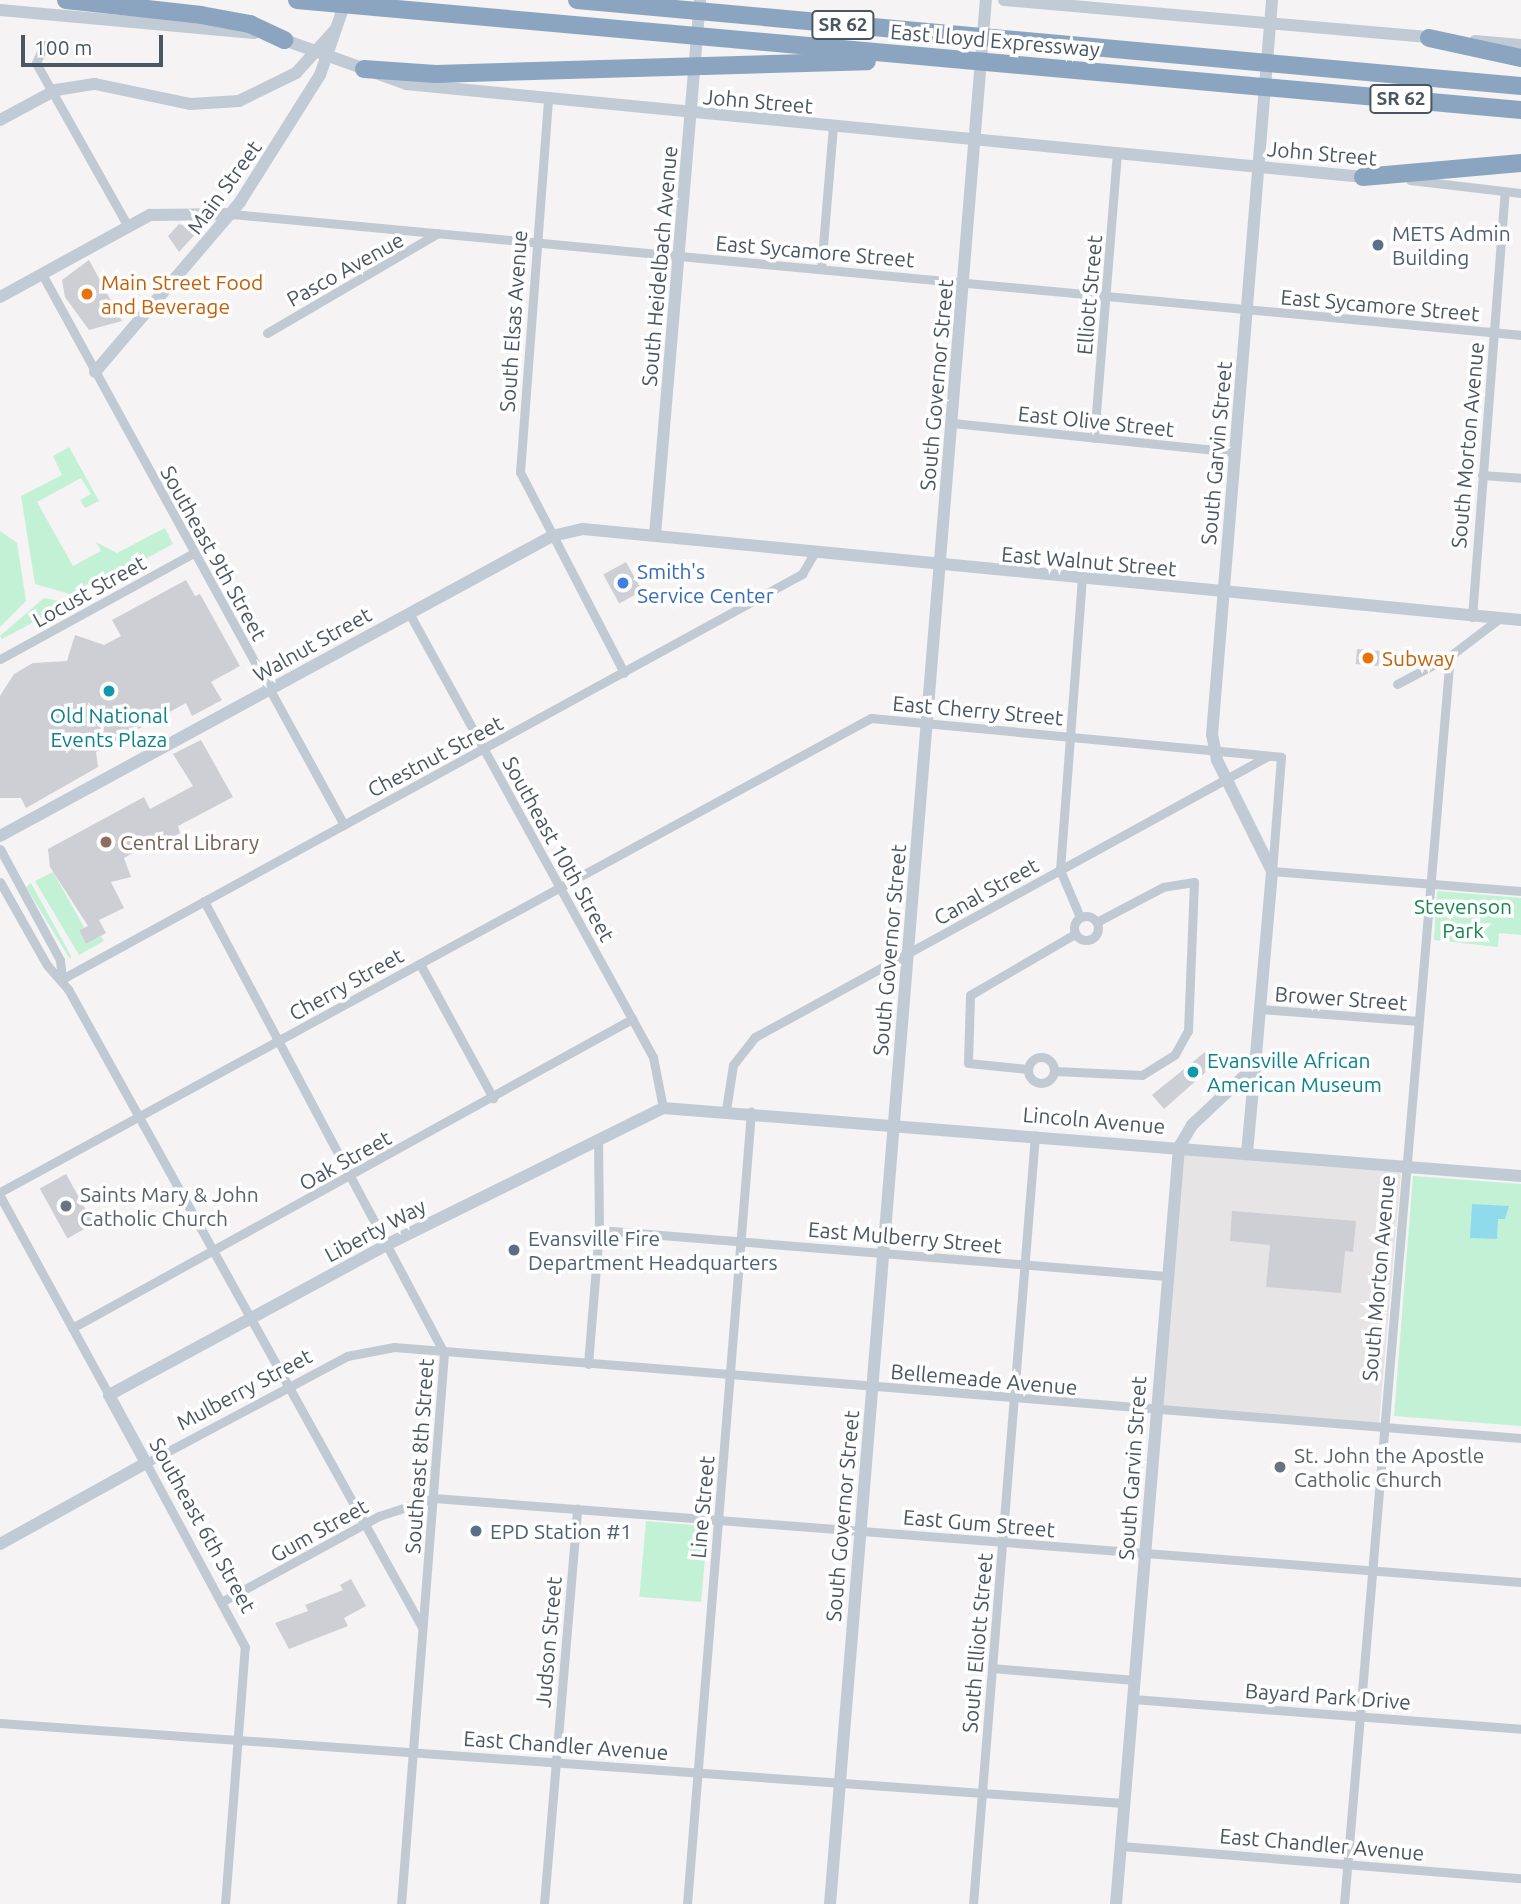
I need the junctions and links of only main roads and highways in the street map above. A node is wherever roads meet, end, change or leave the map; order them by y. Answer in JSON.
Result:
{"nodes":[{"id":1,"x":66,"y":0,"type":"edge"},
{"id":2,"x":297,"y":0,"type":"edge"},
{"id":3,"x":577,"y":0,"type":"edge"},
{"id":4,"x":700,"y":0,"type":"edge"},
{"id":5,"x":986,"y":0,"type":"edge"},
{"id":6,"x":1004,"y":0,"type":"edge"},
{"id":7,"x":1272,"y":0,"type":"edge"},
{"id":8,"x":346,"y":3,"type":"edge"},
{"id":9,"x":0,"y":10,"type":"edge"},
{"id":10,"x":1270,"y":24,"type":"junction"},
{"id":11,"x":334,"y":31,"type":"junction"},
{"id":12,"x":1429,"y":38,"type":"junction"},
{"id":13,"x":285,"y":40,"type":"junction"},
{"id":14,"x":1521,"y":45,"type":"edge"},
{"id":15,"x":315,"y":51,"type":"junction"},
{"id":16,"x":329,"y":57,"type":"junction"},
{"id":17,"x":1521,"y":58,"type":"edge"},
{"id":18,"x":961,"y":59,"type":"junction"},
{"id":19,"x":364,"y":69,"type":"junction"},
{"id":20,"x":1521,"y":86,"type":"edge"},
{"id":21,"x":1521,"y":110,"type":"edge"},
{"id":22,"x":691,"y":114,"type":"junction"},
{"id":23,"x":0,"y":120,"type":"edge"},
{"id":24,"x":975,"y":140,"type":"junction"},
{"id":25,"x":1521,"y":163,"type":"edge"},
{"id":26,"x":1259,"y":167,"type":"junction"},
{"id":27,"x":1363,"y":177,"type":"joint"},
{"id":28,"x":232,"y":214,"type":"junction"},
{"id":29,"x":0,"y":297,"type":"edge"},
{"id":30,"x":95,"y":372,"type":"road end"},
{"id":31,"x":655,"y":535,"type":"junction"},
{"id":32,"x":940,"y":567,"type":"junction"},
{"id":33,"x":1223,"y":593,"type":"junction"},
{"id":34,"x":1521,"y":620,"type":"edge"},
{"id":35,"x":0,"y":836,"type":"edge"},
{"id":36,"x":1255,"y":1066,"type":"junction"},
{"id":37,"x":663,"y":1108,"type":"joint"},
{"id":38,"x":894,"y":1124,"type":"junction"},
{"id":39,"x":1179,"y":1147,"type":"junction"},
{"id":40,"x":1247,"y":1153,"type":"junction"},
{"id":41,"x":1521,"y":1176,"type":"edge"},
{"id":42,"x":109,"y":1395,"type":"joint"},
{"id":43,"x":146,"y":1463,"type":"joint"},
{"id":44,"x":0,"y":1544,"type":"edge"},
{"id":45,"x":830,"y":1904,"type":"edge"},
{"id":46,"x":1116,"y":1904,"type":"edge"}],
"edges":[{"from":1,"to":13,"type":"highway"},
{"from":2,"to":8,"type":"highway","name":"East Lloyd Expressway","number":"SR 62"},
{"from":3,"to":20,"type":"highway","name":"East Lloyd Expressway","number":"SR 62"},
{"from":4,"to":22,"type":"main road","name":"South Heidelbach Avenue"},
{"from":5,"to":24,"type":"main road","name":"South Governor Street"},
{"from":6,"to":10,"type":"main road"},
{"from":7,"to":10,"type":"main road","name":"South Garvin Street"},
{"from":8,"to":11,"type":"main road","name":"Main Street"},
{"from":8,"to":18,"type":"highway","name":"East Lloyd Expressway","number":"SR 62"},
{"from":9,"to":13,"type":"main road","name":"John Street"},
{"from":10,"to":12,"type":"main road"},
{"from":10,"to":26,"type":"main road","name":"South Garvin Street"},
{"from":11,"to":15,"type":"main road"},
{"from":11,"to":16,"type":"main road","name":"Main Street"},
{"from":12,"to":14,"type":"main road"},
{"from":12,"to":17,"type":"highway"},
{"from":13,"to":15,"type":"main road","name":"John Street"},
{"from":15,"to":16,"type":"main road","name":"John Street"},
{"from":15,"to":23,"type":"main road"},
{"from":16,"to":19,"type":"main road","name":"John Street"},
{"from":16,"to":28,"type":"main road","name":"Main Street"},
{"from":18,"to":19,"type":"highway"},
{"from":18,"to":21,"type":"highway","name":"East Lloyd Expressway","number":"SR 62"},
{"from":19,"to":22,"type":"main road","name":"John Street"},
{"from":22,"to":24,"type":"main road","name":"John Street"},
{"from":22,"to":31,"type":"main road","name":"South Heidelbach Avenue"},
{"from":24,"to":26,"type":"main road","name":"John Street"},
{"from":24,"to":32,"type":"main road","name":"South Governor Street"},
{"from":25,"to":27,"type":"highway"},
{"from":26,"to":27,"type":"main road","name":"John Street"},
{"from":26,"to":33,"type":"main road","name":"South Garvin Street"},
{"from":28,"to":29,"type":"main road"},
{"from":28,"to":30,"type":"main road","name":"Main Street"},
{"from":31,"to":32,"type":"main road","name":"East Walnut Street"},
{"from":31,"to":35,"type":"main road","name":"Walnut Street"},
{"from":32,"to":33,"type":"main road","name":"East Walnut Street"},
{"from":32,"to":38,"type":"main road","name":"South Governor Street"},
{"from":33,"to":34,"type":"main road","name":"East Walnut Street"},
{"from":33,"to":36,"type":"main road","name":"South Garvin Street"},
{"from":36,"to":39,"type":"main road","name":"South Garvin Street"},
{"from":36,"to":40,"type":"main road"},
{"from":37,"to":38,"type":"main road","name":"Lincoln Avenue"},
{"from":37,"to":42,"type":"main road","name":"Liberty Way"},
{"from":38,"to":39,"type":"main road","name":"Lincoln Avenue"},
{"from":38,"to":45,"type":"main road","name":"South Governor Street"},
{"from":39,"to":40,"type":"main road","name":"Lincoln Avenue"},
{"from":39,"to":46,"type":"main road","name":"South Garvin Street"},
{"from":40,"to":41,"type":"main road","name":"Lincoln Avenue"},
{"from":42,"to":43,"type":"main road","name":"Southeast 6th Street"},
{"from":43,"to":44,"type":"main road","name":"Mulberry Street"}]}
